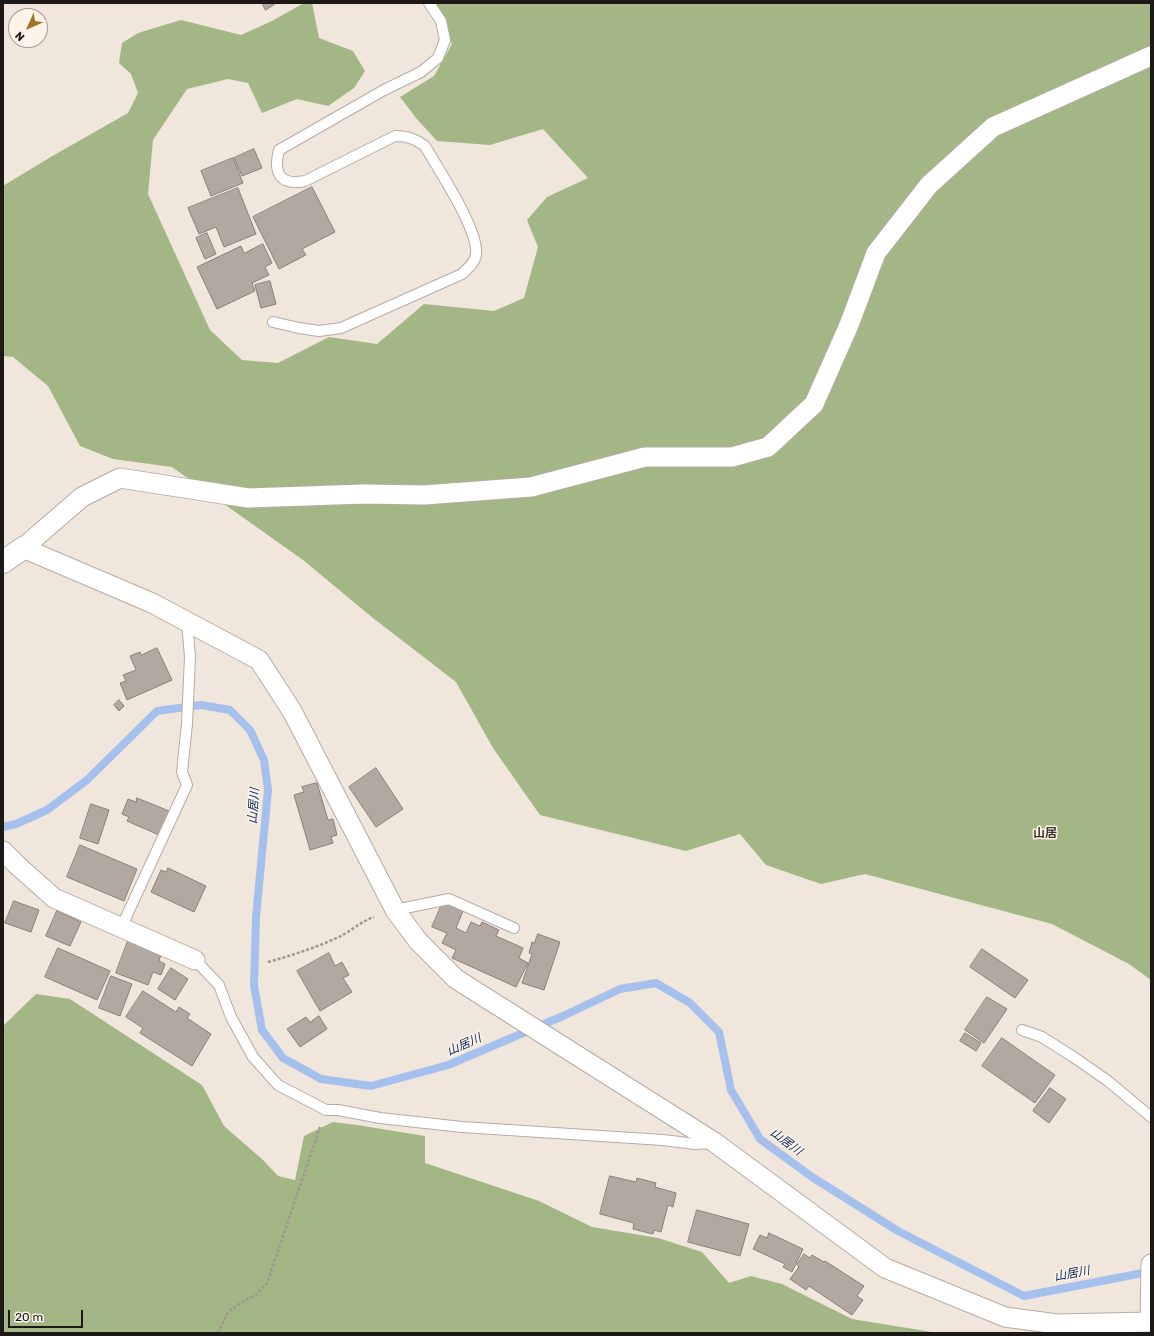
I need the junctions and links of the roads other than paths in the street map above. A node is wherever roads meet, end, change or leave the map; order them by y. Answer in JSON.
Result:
{"nodes":[{"id":1,"x":429,"y":3,"type":"edge"},
{"id":2,"x":1151,"y":56,"type":"edge"},
{"id":3,"x":273,"y":322,"type":"dead end"},
{"id":4,"x":23,"y":548,"type":"junction"},
{"id":5,"x":3,"y":562,"type":"edge"},
{"id":6,"x":186,"y":621,"type":"junction"},
{"id":7,"x":3,"y":851,"type":"edge"},
{"id":8,"x":395,"y":910,"type":"junction"},
{"id":9,"x":121,"y":928,"type":"junction"},
{"id":10,"x":514,"y":928,"type":"dead end"},
{"id":11,"x":195,"y":960,"type":"joint"},
{"id":12,"x":1022,"y":1030,"type":"dead end"},
{"id":13,"x":1151,"y":1117,"type":"edge"},
{"id":14,"x":714,"y":1142,"type":"junction"},
{"id":15,"x":1151,"y":1264,"type":"edge"},
{"id":16,"x":1150,"y":1322,"type":"edge"}],
"edges":[{"from":1,"to":3,"type":"lane"},
{"from":2,"to":4,"type":"street"},
{"from":4,"to":5,"type":"street"},
{"from":4,"to":6,"type":"street"},
{"from":6,"to":8,"type":"street"},
{"from":6,"to":9,"type":"lane"},
{"from":7,"to":9,"type":"street"},
{"from":8,"to":10,"type":"lane"},
{"from":8,"to":14,"type":"street"},
{"from":9,"to":11,"type":"street"},
{"from":11,"to":14,"type":"lane"},
{"from":12,"to":13,"type":"lane"},
{"from":14,"to":16,"type":"street"},
{"from":15,"to":16,"type":"street"}]}
